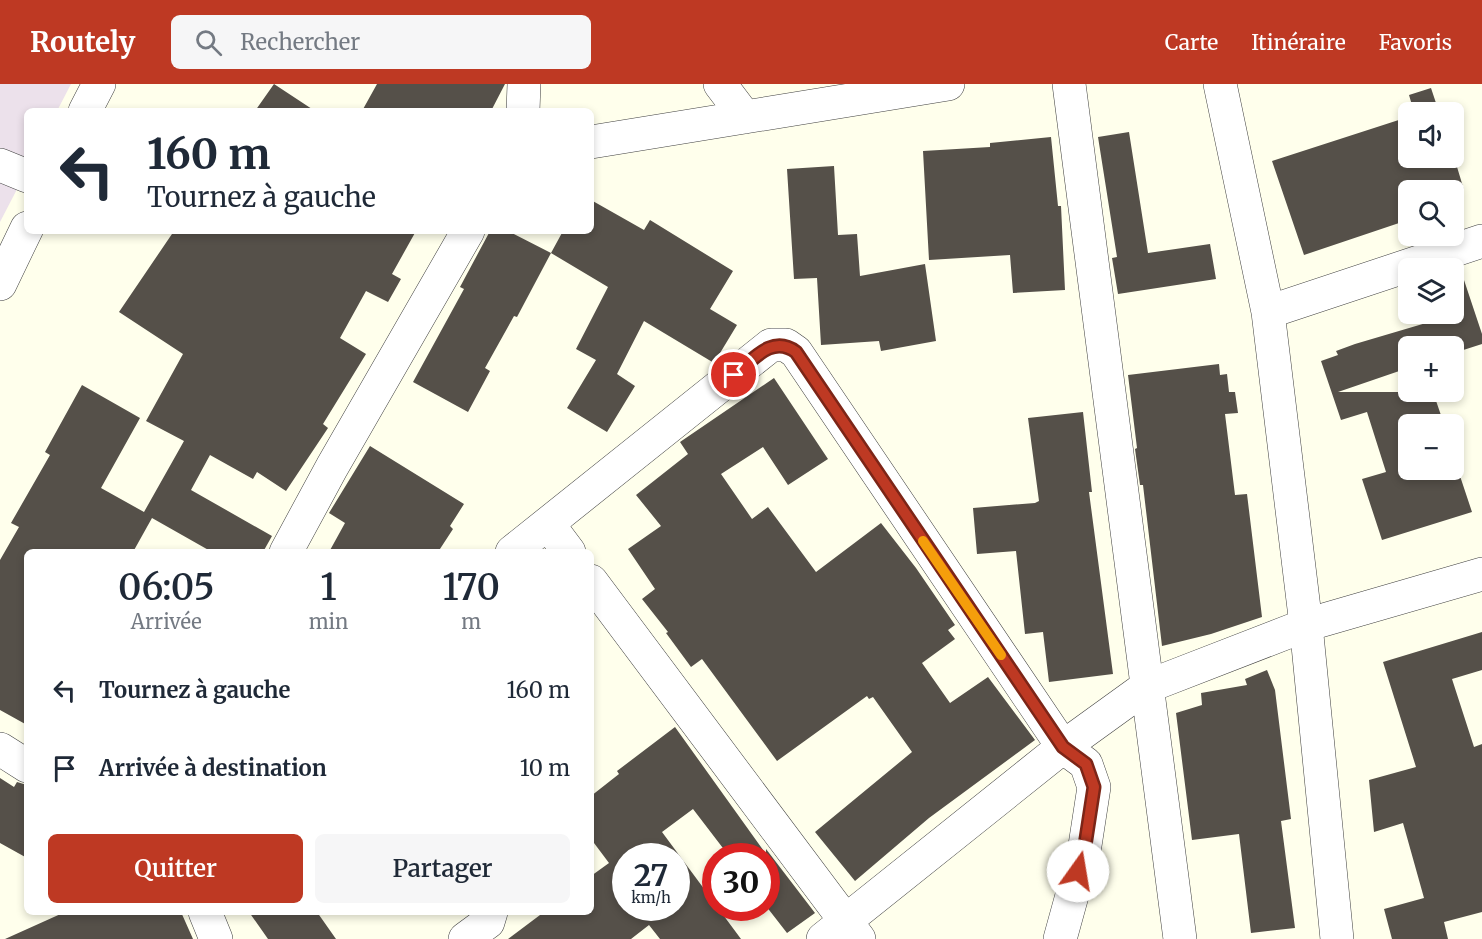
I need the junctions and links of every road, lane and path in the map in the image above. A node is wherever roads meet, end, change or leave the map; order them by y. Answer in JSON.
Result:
{"nodes":[{"id":1,"x":99,"y":84,"type":"edge"},
{"id":2,"x":524,"y":84,"type":"edge"},
{"id":3,"x":720,"y":84,"type":"edge"},
{"id":4,"x":1069,"y":84,"type":"edge"},
{"id":5,"x":1220,"y":84,"type":"edge"},
{"id":6,"x":941,"y":85,"type":"edge"},
{"id":7,"x":87,"y":108,"type":"edge"},
{"id":8,"x":523,"y":108,"type":"edge"},
{"id":9,"x":745,"y":117,"type":"junction"},
{"id":10,"x":594,"y":142,"type":"edge"},
{"id":11,"x":0,"y":165,"type":"edge"},
{"id":12,"x":24,"y":175,"type":"edge"},
{"id":13,"x":24,"y":234,"type":"edge"},
{"id":14,"x":466,"y":234,"type":"edge"},
{"id":15,"x":1482,"y":240,"type":"edge"},
{"id":16,"x":0,"y":284,"type":"edge"},
{"id":17,"x":1268,"y":312,"type":"junction"},
{"id":18,"x":548,"y":524,"type":"junction"},
{"id":19,"x":288,"y":549,"type":"edge"},
{"id":20,"x":516,"y":549,"type":"edge"},
{"id":21,"x":567,"y":549,"type":"edge"},
{"id":22,"x":1482,"y":574,"type":"edge"},
{"id":23,"x":594,"y":585,"type":"edge"},
{"id":24,"x":1306,"y":625,"type":"junction"},
{"id":25,"x":1146,"y":687,"type":"junction"},
{"id":26,"x":1063,"y":747,"type":"junction"},
{"id":27,"x":0,"y":750,"type":"edge"},
{"id":28,"x":24,"y":764,"type":"edge"},
{"id":29,"x":206,"y":915,"type":"edge"},
{"id":30,"x":490,"y":915,"type":"edge"},
{"id":31,"x":843,"y":933,"type":"edge"},
{"id":32,"x":216,"y":939,"type":"edge"},
{"id":33,"x":465,"y":939,"type":"edge"},
{"id":34,"x":1060,"y":939,"type":"edge"},
{"id":35,"x":1180,"y":939,"type":"edge"},
{"id":36,"x":1337,"y":939,"type":"edge"}],
"edges":[{"from":1,"to":7,"type":"street"},
{"from":2,"to":8,"type":"street"},
{"from":3,"to":9,"type":"street"},
{"from":4,"to":25,"type":"street"},
{"from":5,"to":17,"type":"street"},
{"from":6,"to":9,"type":"street"},
{"from":9,"to":10,"type":"street"},
{"from":11,"to":12,"type":"street"},
{"from":13,"to":16,"type":"street"},
{"from":14,"to":19,"type":"street"},
{"from":15,"to":17,"type":"street"},
{"from":17,"to":24,"type":"street"},
{"from":18,"to":20,"type":"street"},
{"from":18,"to":21,"type":"street"},
{"from":18,"to":26,"type":"street"},
{"from":22,"to":24,"type":"street"},
{"from":23,"to":31,"type":"street"},
{"from":24,"to":25,"type":"street"},
{"from":24,"to":36,"type":"street"},
{"from":25,"to":26,"type":"street"},
{"from":25,"to":35,"type":"street"},
{"from":26,"to":31,"type":"street"},
{"from":26,"to":34,"type":"street"},
{"from":27,"to":28,"type":"street"},
{"from":29,"to":32,"type":"street"},
{"from":30,"to":33,"type":"street"}]}
